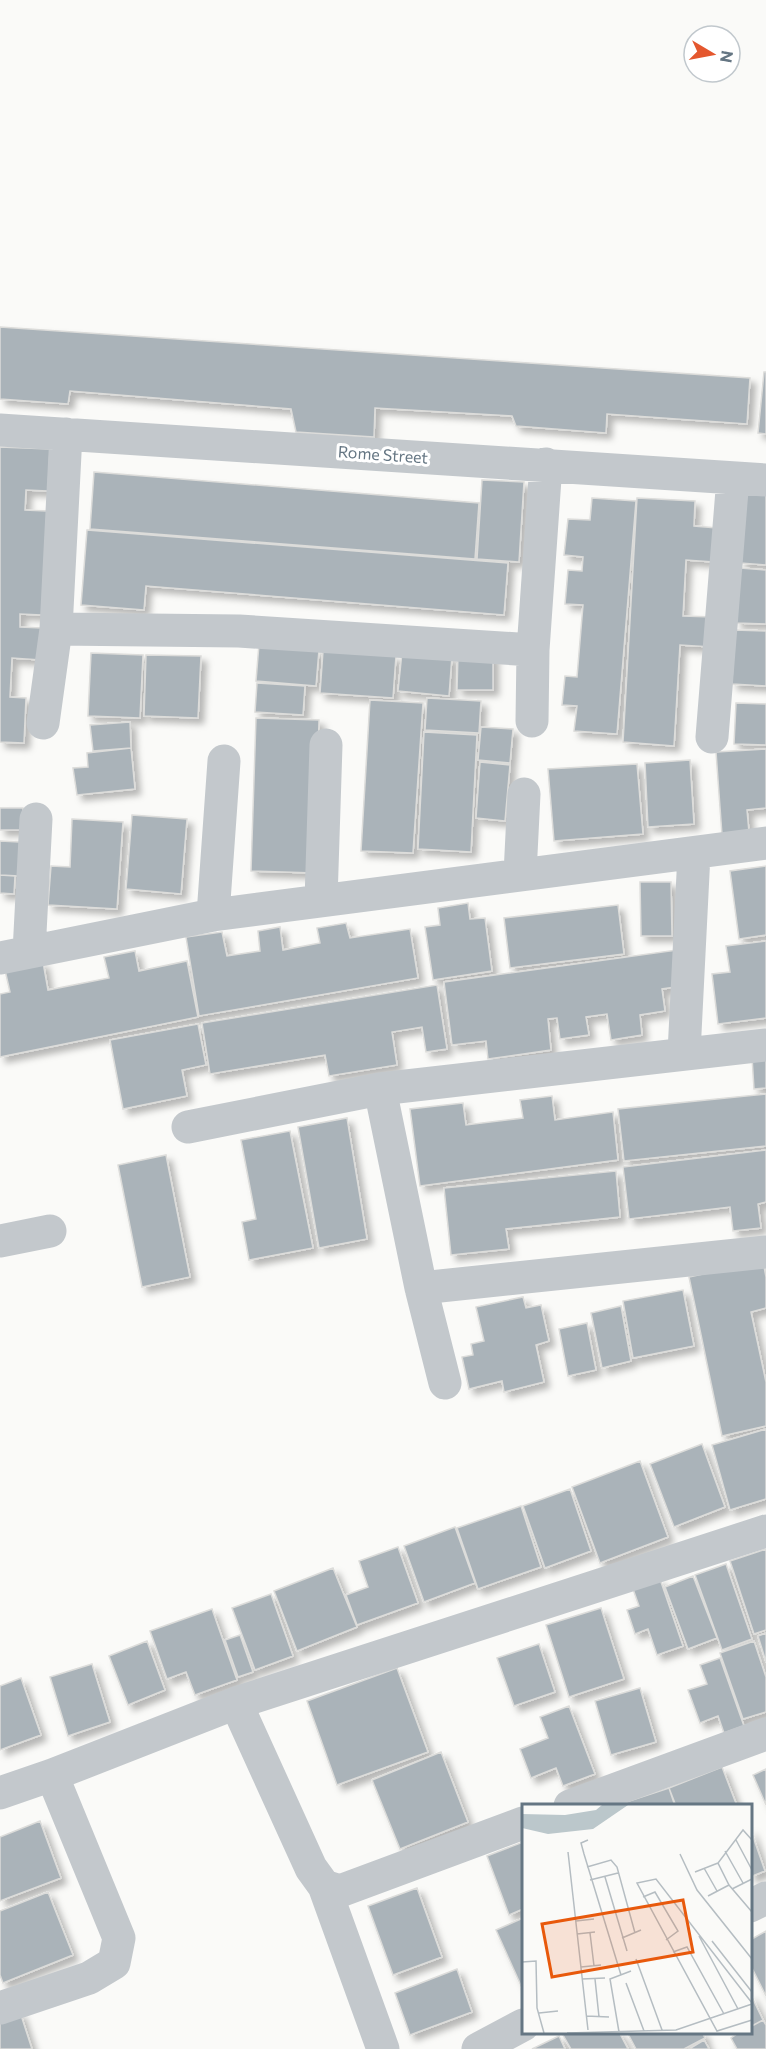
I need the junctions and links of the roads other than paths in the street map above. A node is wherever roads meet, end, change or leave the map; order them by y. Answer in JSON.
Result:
{"nodes":[{"id":1,"x":0,"y":430,"type":"edge"},
{"id":2,"x":66,"y":434,"type":"junction"},
{"id":3,"x":546,"y":464,"type":"junction"},
{"id":4,"x":733,"y":478,"type":"junction"},
{"id":5,"x":766,"y":480,"type":"edge"},
{"id":6,"x":56,"y":629,"type":"junction"},
{"id":7,"x":533,"y":650,"type":"junction"},
{"id":8,"x":532,"y":721,"type":"dead end"},
{"id":9,"x":43,"y":723,"type":"dead end"},
{"id":10,"x":712,"y":737,"type":"dead end"},
{"id":11,"x":326,"y":745,"type":"dead end"},
{"id":12,"x":224,"y":761,"type":"dead end"},
{"id":13,"x":524,"y":794,"type":"dead end"},
{"id":14,"x":36,"y":819,"type":"dead end"},
{"id":15,"x":766,"y":843,"type":"edge"},
{"id":16,"x":694,"y":854,"type":"junction"},
{"id":17,"x":520,"y":874,"type":"junction"},
{"id":18,"x":321,"y":900,"type":"junction"},
{"id":19,"x":213,"y":915,"type":"junction"},
{"id":20,"x":15,"y":955,"type":"edge"},
{"id":21,"x":766,"y":1045,"type":"edge"},
{"id":22,"x":684,"y":1053,"type":"junction"},
{"id":23,"x":380,"y":1089,"type":"junction"},
{"id":24,"x":188,"y":1127,"type":"dead end"},
{"id":25,"x":50,"y":1231,"type":"dead end"},
{"id":26,"x":0,"y":1241,"type":"edge"},
{"id":27,"x":766,"y":1252,"type":"edge"},
{"id":28,"x":421,"y":1288,"type":"junction"},
{"id":29,"x":445,"y":1383,"type":"dead end"},
{"id":30,"x":766,"y":1531,"type":"edge"},
{"id":31,"x":236,"y":1703,"type":"junction"},
{"id":32,"x":766,"y":1734,"type":"edge"},
{"id":33,"x":52,"y":1775,"type":"junction"},
{"id":34,"x":0,"y":1793,"type":"edge"},
{"id":35,"x":575,"y":1804,"type":"edge"},
{"id":36,"x":522,"y":1823,"type":"edge"},
{"id":37,"x":324,"y":1886,"type":"junction"},
{"id":38,"x":766,"y":1898,"type":"edge"},
{"id":39,"x":751,"y":1906,"type":"edge"},
{"id":40,"x":0,"y":2008,"type":"edge"},
{"id":41,"x":522,"y":2026,"type":"edge"},
{"id":42,"x":383,"y":2049,"type":"edge"},
{"id":43,"x":478,"y":2049,"type":"edge"}],
"edges":[{"from":1,"to":2,"type":"street","name":"Rome Street"},
{"from":2,"to":3,"type":"street","name":"Rome Street"},
{"from":2,"to":6,"type":"street"},
{"from":3,"to":4,"type":"street","name":"Rome Street"},
{"from":3,"to":7,"type":"street"},
{"from":4,"to":5,"type":"street","name":"Rome Street"},
{"from":4,"to":10,"type":"street"},
{"from":6,"to":7,"type":"street"},
{"from":6,"to":9,"type":"street"},
{"from":7,"to":8,"type":"street"},
{"from":11,"to":18,"type":"street"},
{"from":12,"to":19,"type":"street"},
{"from":13,"to":17,"type":"street"},
{"from":14,"to":20,"type":"street"},
{"from":15,"to":16,"type":"street"},
{"from":16,"to":17,"type":"street"},
{"from":16,"to":22,"type":"street"},
{"from":17,"to":18,"type":"street"},
{"from":18,"to":19,"type":"street"},
{"from":19,"to":20,"type":"street"},
{"from":21,"to":22,"type":"street"},
{"from":22,"to":23,"type":"street"},
{"from":23,"to":24,"type":"street"},
{"from":23,"to":28,"type":"street"},
{"from":25,"to":26,"type":"street"},
{"from":27,"to":28,"type":"street"},
{"from":28,"to":29,"type":"street"},
{"from":30,"to":31,"type":"street"},
{"from":31,"to":33,"type":"street"},
{"from":31,"to":37,"type":"street"},
{"from":32,"to":35,"type":"street"},
{"from":33,"to":34,"type":"street"},
{"from":33,"to":40,"type":"street"},
{"from":36,"to":37,"type":"street"},
{"from":37,"to":42,"type":"street"},
{"from":38,"to":39,"type":"street"},
{"from":41,"to":43,"type":"street"}]}
